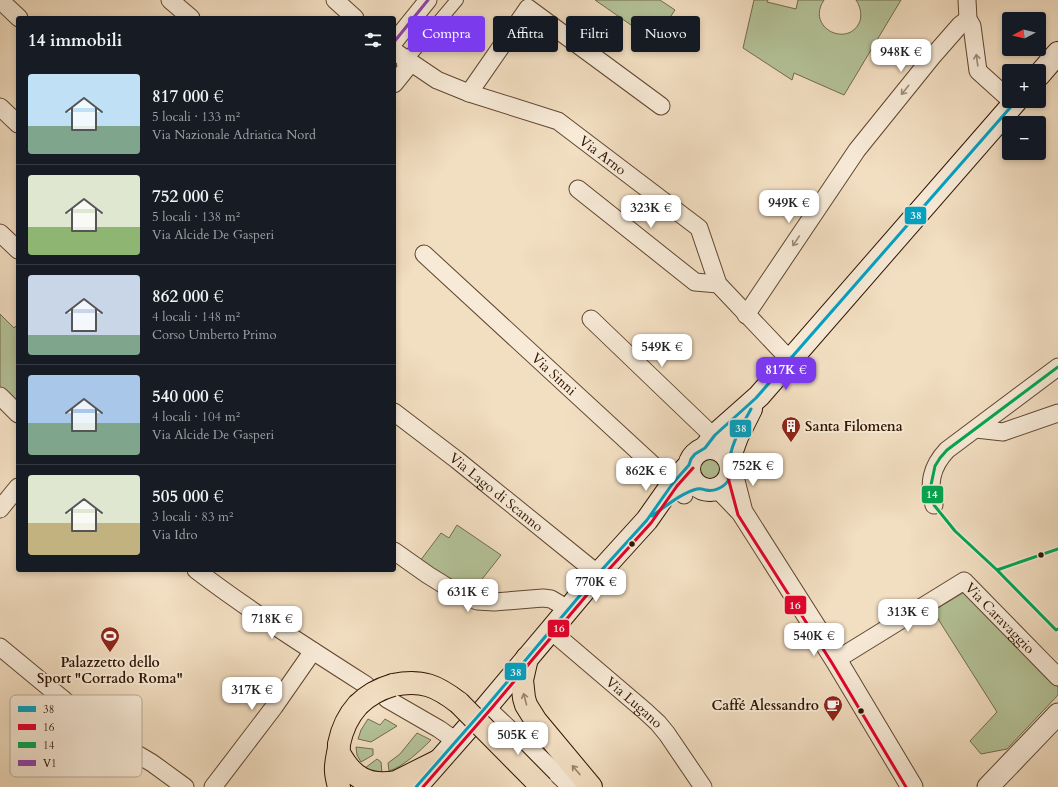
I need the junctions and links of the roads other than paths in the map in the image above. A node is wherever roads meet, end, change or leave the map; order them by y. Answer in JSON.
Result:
{"nodes":[{"id":1,"x":0,"y":0,"type":"edge"},
{"id":2,"x":170,"y":0,"type":"edge"},
{"id":3,"x":335,"y":0,"type":"edge"},
{"id":4,"x":428,"y":0,"type":"edge"},
{"id":5,"x":457,"y":0,"type":"edge"},
{"id":6,"x":967,"y":0,"type":"edge"},
{"id":7,"x":17,"y":16,"type":"edge"},
{"id":8,"x":189,"y":16,"type":"edge"},
{"id":9,"x":353,"y":16,"type":"edge"},
{"id":10,"x":968,"y":19,"type":"junction"},
{"id":11,"x":396,"y":40,"type":"edge"},
{"id":12,"x":1058,"y":53,"type":"edge"},
{"id":13,"x":404,"y":58,"type":"edge"},
{"id":14,"x":1046,"y":67,"type":"edge"},
{"id":15,"x":396,"y":71,"type":"edge"},
{"id":16,"x":396,"y":79,"type":"edge"},
{"id":17,"x":1002,"y":92,"type":"edge"},
{"id":18,"x":469,"y":93,"type":"junction"},
{"id":19,"x":661,"y":106,"type":"dead end"},
{"id":20,"x":0,"y":107,"type":"edge"},
{"id":21,"x":1006,"y":108,"type":"edge"},
{"id":22,"x":16,"y":122,"type":"edge"},
{"id":23,"x":578,"y":189,"type":"dead end"},
{"id":24,"x":0,"y":233,"type":"edge"},
{"id":25,"x":16,"y":248,"type":"edge"},
{"id":26,"x":424,"y":254,"type":"dead end"},
{"id":27,"x":718,"y":284,"type":"junction"},
{"id":28,"x":746,"y":315,"type":"junction"},
{"id":29,"x":591,"y":320,"type":"dead end"},
{"id":30,"x":790,"y":360,"type":"junction"},
{"id":31,"x":1058,"y":367,"type":"edge"},
{"id":32,"x":0,"y":396,"type":"edge"},
{"id":33,"x":756,"y":398,"type":"junction"},
{"id":34,"x":16,"y":412,"type":"edge"},
{"id":35,"x":1058,"y":413,"type":"edge"},
{"id":36,"x":396,"y":414,"type":"edge"},
{"id":37,"x":976,"y":430,"type":"junction"},
{"id":38,"x":709,"y":443,"type":"junction"},
{"id":39,"x":730,"y":464,"type":"junction"},
{"id":40,"x":16,"y":489,"type":"edge"},
{"id":41,"x":694,"y":489,"type":"junction"},
{"id":42,"x":934,"y":506,"type":"dead end"},
{"id":43,"x":0,"y":509,"type":"edge"},
{"id":44,"x":742,"y":512,"type":"junction"},
{"id":45,"x":396,"y":552,"type":"edge"},
{"id":46,"x":199,"y":572,"type":"edge"},
{"id":47,"x":598,"y":574,"type":"junction"},
{"id":48,"x":568,"y":609,"type":"junction"},
{"id":49,"x":550,"y":630,"type":"junction"},
{"id":50,"x":0,"y":647,"type":"edge"},
{"id":51,"x":313,"y":651,"type":"junction"},
{"id":52,"x":527,"y":658,"type":"junction"},
{"id":53,"x":836,"y":660,"type":"junction"},
{"id":54,"x":1058,"y":677,"type":"edge"},
{"id":55,"x":366,"y":685,"type":"dead end"},
{"id":56,"x":390,"y":692,"type":"junction"},
{"id":57,"x":58,"y":695,"type":"edge"},
{"id":58,"x":484,"y":709,"type":"joint"},
{"id":59,"x":1058,"y":714,"type":"edge"},
{"id":60,"x":462,"y":735,"type":"joint"},
{"id":61,"x":338,"y":753,"type":"junction"},
{"id":62,"x":142,"y":757,"type":"edge"},
{"id":63,"x":438,"y":762,"type":"junction"},
{"id":64,"x":185,"y":787,"type":"edge"},
{"id":65,"x":213,"y":787,"type":"edge"},
{"id":66,"x":338,"y":787,"type":"edge"},
{"id":67,"x":416,"y":787,"type":"edge"},
{"id":68,"x":542,"y":787,"type":"edge"},
{"id":69,"x":571,"y":787,"type":"edge"},
{"id":70,"x":591,"y":787,"type":"edge"},
{"id":71,"x":703,"y":787,"type":"edge"},
{"id":72,"x":912,"y":787,"type":"edge"},
{"id":73,"x":988,"y":787,"type":"edge"}],
"edges":[{"from":1,"to":7,"type":"street"},
{"from":2,"to":8,"type":"street"},
{"from":3,"to":9,"type":"street"},
{"from":4,"to":11,"type":"street"},
{"from":5,"to":13,"type":"street"},
{"from":6,"to":10,"type":"street"},
{"from":17,"to":10,"type":"street","one_way":true},
{"from":10,"to":28,"type":"street","one_way":true},
{"from":12,"to":14,"type":"main road"},
{"from":13,"to":15,"type":"street"},
{"from":13,"to":16,"type":"street"},
{"from":13,"to":18,"type":"street","name":"Via Arno"},
{"from":18,"to":19,"type":"street"},
{"from":18,"to":27,"type":"street","name":"Via Arno"},
{"from":20,"to":22,"type":"street"},
{"from":21,"to":30,"type":"main road"},
{"from":23,"to":27,"type":"street"},
{"from":24,"to":25,"type":"street"},
{"from":26,"to":41,"type":"street","name":"Via Sinni"},
{"from":27,"to":28,"type":"street","name":"Via Arno"},
{"from":28,"to":30,"type":"street","name":"Via Arno"},
{"from":29,"to":38,"type":"street"},
{"from":30,"to":33,"type":"main road"},
{"from":31,"to":37,"type":"street"},
{"from":32,"to":34,"type":"street"},
{"from":33,"to":38,"type":"main road"},
{"from":33,"to":39,"type":"main road"},
{"from":35,"to":37,"type":"street"},
{"from":36,"to":47,"type":"street","name":"Via Lago di Scanno"},
{"from":37,"to":42,"type":"street"},
{"from":38,"to":39,"type":"main road"},
{"from":38,"to":41,"type":"main road"},
{"from":39,"to":41,"type":"main road"},
{"from":39,"to":44,"type":"street"},
{"from":40,"to":43,"type":"street"},
{"from":41,"to":44,"type":"street"},
{"from":41,"to":47,"type":"main road"},
{"from":44,"to":53,"type":"street"},
{"from":45,"to":48,"type":"street"},
{"from":46,"to":51,"type":"street"},
{"from":47,"to":48,"type":"main road"},
{"from":48,"to":49,"type":"main road"},
{"from":49,"to":52,"type":"main road"},
{"from":49,"to":71,"type":"street","name":"Via Lugano"},
{"from":50,"to":57,"type":"street"},
{"from":51,"to":55,"type":"street"},
{"from":51,"to":65,"type":"street"},
{"from":52,"to":58,"type":"main road"},
{"from":70,"to":52,"type":"highway","one_way":true},
{"from":53,"to":54,"type":"street","name":"Via Caravaggio"},
{"from":53,"to":72,"type":"street"},
{"from":56,"to":60,"type":"street"},
{"from":56,"to":61,"type":"highway","bridge":true},
{"from":56,"to":68,"type":"highway","bridge":true},
{"from":58,"to":69,"type":"street"},
{"from":59,"to":73,"type":"street"},
{"from":60,"to":63,"type":"main road"},
{"from":61,"to":63,"type":"highway"},
{"from":61,"to":66,"type":"highway"},
{"from":62,"to":64,"type":"street"},
{"from":63,"to":67,"type":"main road"}]}
